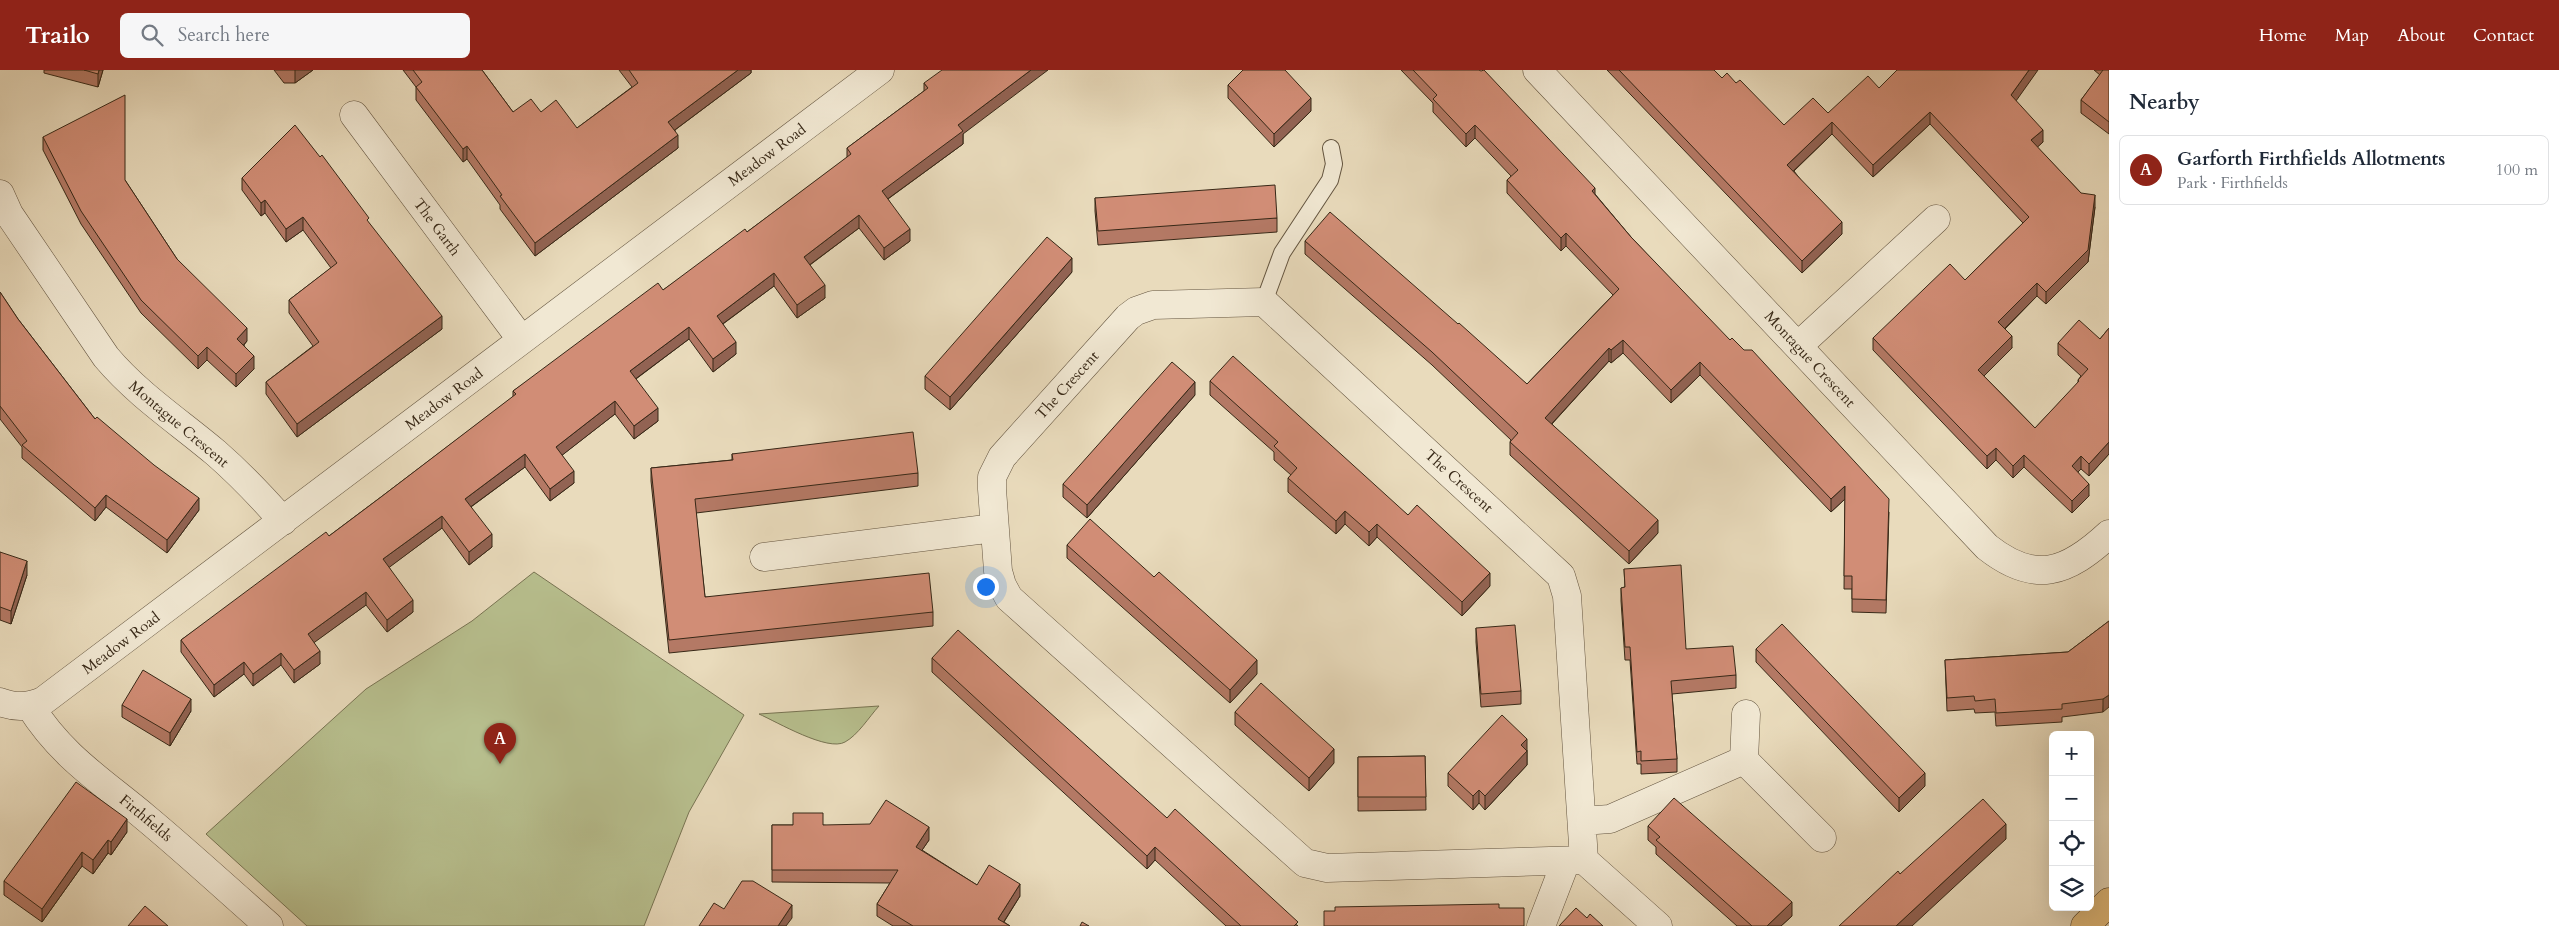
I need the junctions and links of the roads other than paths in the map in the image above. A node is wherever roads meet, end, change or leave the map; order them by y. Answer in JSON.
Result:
{"nodes":[{"id":1,"x":880,"y":70,"type":"edge"},
{"id":2,"x":1537,"y":70,"type":"edge"},
{"id":3,"x":354,"y":114,"type":"dead end"},
{"id":4,"x":1331,"y":148,"type":"dead end"},
{"id":5,"x":0,"y":194,"type":"edge"},
{"id":6,"x":1936,"y":219,"type":"dead end"},
{"id":7,"x":1264,"y":302,"type":"junction"},
{"id":8,"x":521,"y":339,"type":"junction"},
{"id":9,"x":1798,"y":346,"type":"junction"},
{"id":10,"x":283,"y":522,"type":"junction"},
{"id":11,"x":994,"y":528,"type":"junction"},
{"id":12,"x":2109,"y":534,"type":"edge"},
{"id":13,"x":764,"y":557,"type":"dead end"},
{"id":14,"x":0,"y":702,"type":"edge"},
{"id":15,"x":30,"y":706,"type":"junction"},
{"id":16,"x":1746,"y":714,"type":"dead end"},
{"id":17,"x":1744,"y":760,"type":"junction"},
{"id":18,"x":1582,"y":821,"type":"junction"},
{"id":19,"x":1822,"y":838,"type":"dead end"},
{"id":20,"x":1575,"y":861,"type":"junction"},
{"id":21,"x":2109,"y":902,"type":"edge"},
{"id":22,"x":267,"y":926,"type":"edge"},
{"id":23,"x":1541,"y":926,"type":"edge"},
{"id":24,"x":1658,"y":926,"type":"edge"},
{"id":25,"x":2085,"y":926,"type":"edge"}],
"edges":[{"from":1,"to":8,"type":"street","name":"Meadow Road"},
{"from":2,"to":9,"type":"street","name":"Montague Crescent"},
{"from":3,"to":8,"type":"street","name":"The Garth"},
{"from":4,"to":7,"type":"lane"},
{"from":5,"to":10,"type":"street","name":"Montague Crescent"},
{"from":6,"to":9,"type":"street"},
{"from":7,"to":11,"type":"street","name":"The Crescent"},
{"from":7,"to":18,"type":"street","name":"The Crescent"},
{"from":8,"to":10,"type":"street","name":"Meadow Road"},
{"from":9,"to":12,"type":"street","name":"Montague Crescent"},
{"from":10,"to":15,"type":"street","name":"Meadow Road"},
{"from":11,"to":13,"type":"street"},
{"from":11,"to":20,"type":"street","name":"The Crescent"},
{"from":14,"to":15,"type":"street"},
{"from":15,"to":22,"type":"street","name":"Firthfields"},
{"from":16,"to":17,"type":"street"},
{"from":17,"to":18,"type":"street"},
{"from":17,"to":19,"type":"street"},
{"from":18,"to":20,"type":"street","name":"The Crescent"},
{"from":20,"to":23,"type":"street"},
{"from":20,"to":24,"type":"street"},
{"from":21,"to":25,"type":"main road"}]}
